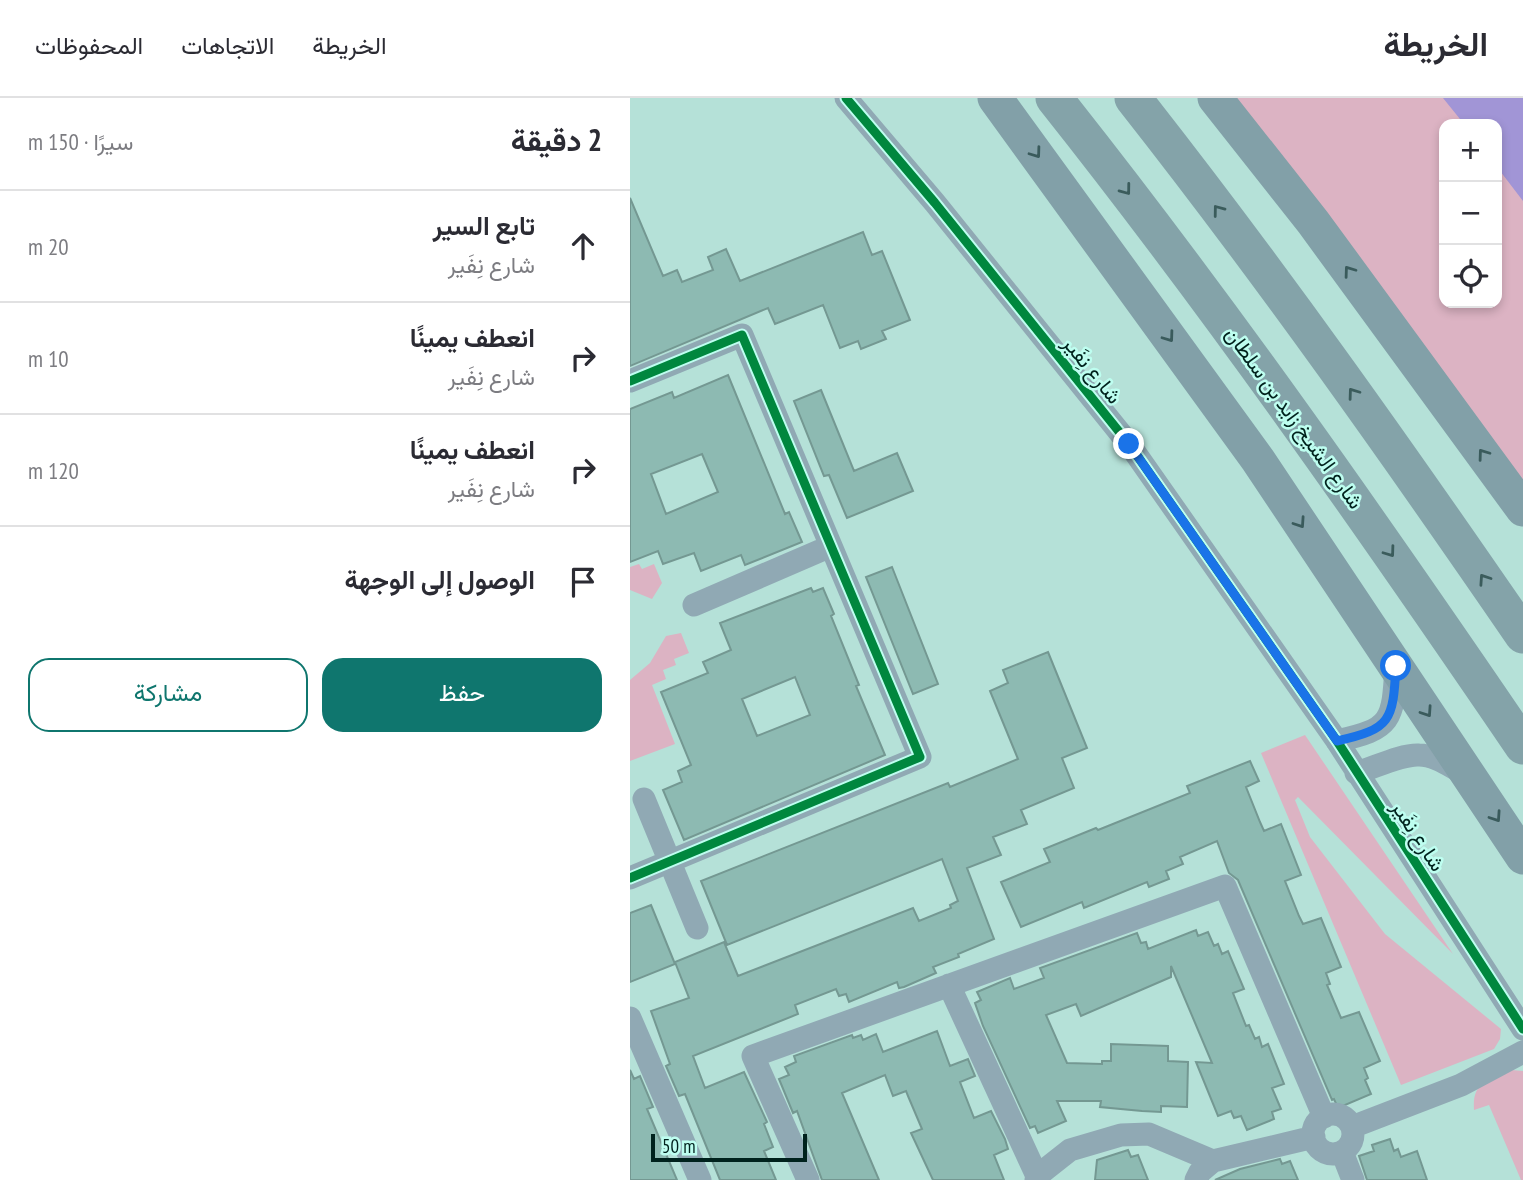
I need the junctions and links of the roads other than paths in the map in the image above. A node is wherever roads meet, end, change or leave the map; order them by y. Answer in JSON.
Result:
{"nodes":[{"id":1,"x":846,"y":98,"type":"edge"},
{"id":2,"x":995,"y":98,"type":"edge"},
{"id":3,"x":1054,"y":98,"type":"edge"},
{"id":4,"x":1133,"y":98,"type":"edge"},
{"id":5,"x":1215,"y":98,"type":"edge"},
{"id":6,"x":630,"y":381,"type":"edge"},
{"id":7,"x":1523,"y":509,"type":"edge"},
{"id":8,"x":831,"y":546,"type":"junction"},
{"id":9,"x":694,"y":605,"type":"dead end"},
{"id":10,"x":1523,"y":635,"type":"edge"},
{"id":11,"x":1396,"y":666,"type":"junction"},
{"id":12,"x":1337,"y":741,"type":"junction"},
{"id":13,"x":1523,"y":746,"type":"edge"},
{"id":14,"x":1356,"y":773,"type":"junction"},
{"id":15,"x":1470,"y":777,"type":"junction"},
{"id":16,"x":644,"y":799,"type":"dead end"},
{"id":17,"x":1523,"y":857,"type":"edge"},
{"id":18,"x":670,"y":862,"type":"junction"},
{"id":19,"x":630,"y":878,"type":"edge"},
{"id":20,"x":696,"y":928,"type":"dead end"},
{"id":21,"x":949,"y":985,"type":"junction"},
{"id":22,"x":630,"y":1018,"type":"edge"},
{"id":23,"x":1523,"y":1029,"type":"edge"},
{"id":24,"x":1523,"y":1052,"type":"edge"},
{"id":25,"x":1319,"y":1127,"type":"junction"},
{"id":26,"x":1352,"y":1127,"type":"junction"},
{"id":27,"x":1342,"y":1152,"type":"junction"},
{"id":28,"x":1213,"y":1161,"type":"junction"},
{"id":29,"x":1036,"y":1178,"type":"edge"},
{"id":30,"x":700,"y":1180,"type":"edge"},
{"id":31,"x":808,"y":1180,"type":"edge"},
{"id":32,"x":1196,"y":1180,"type":"edge"},
{"id":33,"x":1353,"y":1180,"type":"edge"}],
"edges":[{"from":1,"to":12,"type":"street","name":"شارع نِفَير"},
{"from":2,"to":11,"type":"main road","one_way":true},
{"from":3,"to":13,"type":"highway","name":"شارع الشيخ زايد بن سلطان","one_way":true},
{"from":10,"to":4,"type":"highway","one_way":true},
{"from":7,"to":5,"type":"main road","one_way":true},
{"from":6,"to":8,"type":"street"},
{"from":8,"to":9,"type":"street"},
{"from":8,"to":18,"type":"street"},
{"from":11,"to":12,"type":"street"},
{"from":11,"to":15,"type":"main road","one_way":true},
{"from":12,"to":14,"type":"street","name":"شارع نِفَير"},
{"from":14,"to":15,"type":"street"},
{"from":14,"to":23,"type":"street","name":"شارع نِفَير"},
{"from":15,"to":17,"type":"main road","one_way":true},
{"from":16,"to":18,"type":"street"},
{"from":18,"to":19,"type":"street"},
{"from":18,"to":20,"type":"street"},
{"from":21,"to":25,"type":"street"},
{"from":21,"to":29,"type":"street"},
{"from":21,"to":31,"type":"street"},
{"from":22,"to":30,"type":"street"},
{"from":24,"to":26,"type":"street"},
{"from":25,"to":26,"type":"street"},
{"from":25,"to":27,"type":"street"},
{"from":25,"to":28,"type":"street"},
{"from":26,"to":27,"type":"street"},
{"from":27,"to":33,"type":"street"},
{"from":28,"to":29,"type":"street"},
{"from":28,"to":32,"type":"street"}]}
